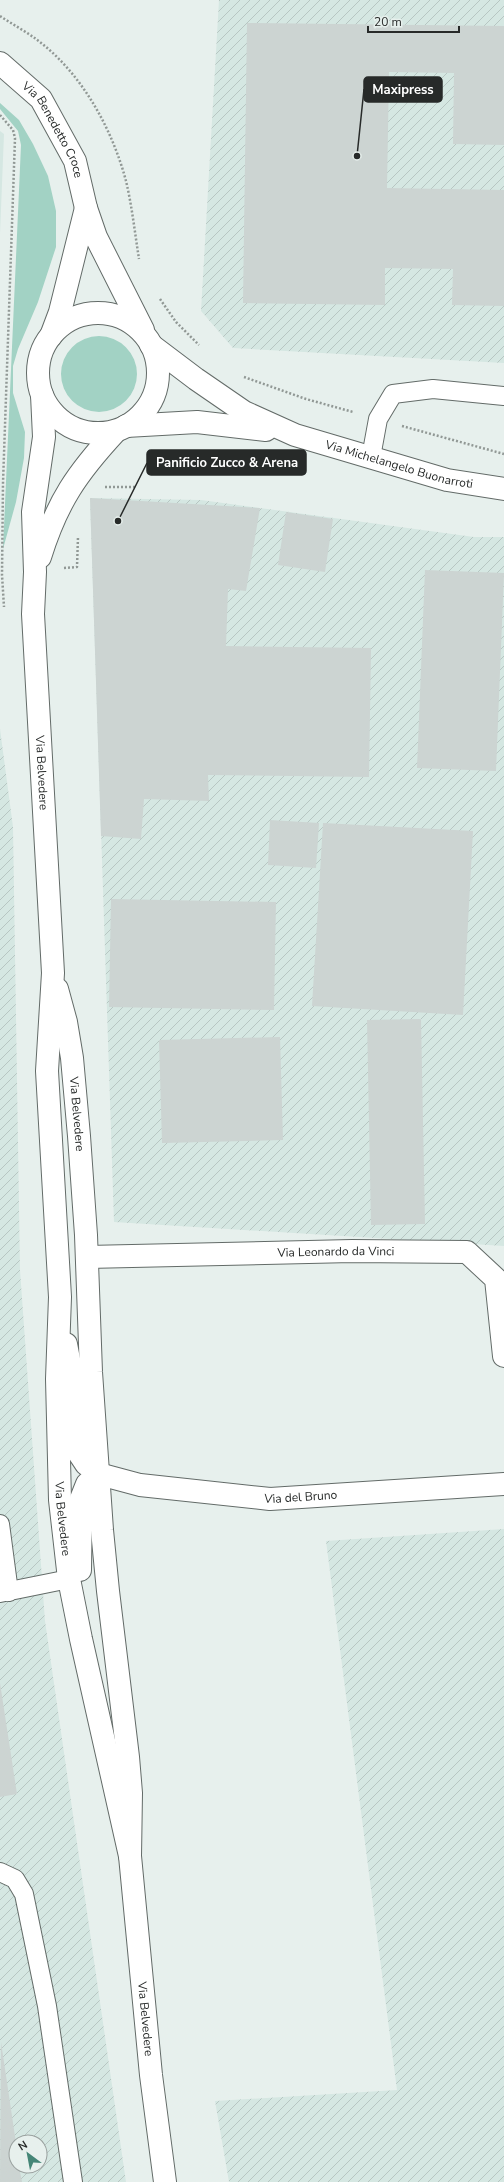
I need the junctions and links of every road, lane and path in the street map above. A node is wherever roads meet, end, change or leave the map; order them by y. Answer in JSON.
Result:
{"nodes":[{"id":1,"x":0,"y":16,"type":"edge"},
{"id":2,"x":0,"y":63,"type":"edge"},
{"id":3,"x":0,"y":115,"type":"edge"},
{"id":4,"x":86,"y":208,"type":"junction"},
{"id":5,"x":139,"y":261,"type":"dead end"},
{"id":6,"x":159,"y":298,"type":"dead end"},
{"id":7,"x":50,"y":338,"type":"junction"},
{"id":8,"x":148,"y":340,"type":"junction"},
{"id":9,"x":202,"y":348,"type":"dead end"},
{"id":10,"x":238,"y":373,"type":"dead end"},
{"id":11,"x":42,"y":395,"type":"junction"},
{"id":12,"x":504,"y":396,"type":"edge"},
{"id":13,"x":378,"y":419,"type":"junction"},
{"id":14,"x":121,"y":428,"type":"junction"},
{"id":15,"x":295,"y":435,"type":"junction"},
{"id":16,"x":504,"y":454,"type":"edge"},
{"id":17,"x":371,"y":457,"type":"junction"},
{"id":18,"x":0,"y":483,"type":"edge"},
{"id":19,"x":98,"y":487,"type":"dead end"},
{"id":20,"x":137,"y":487,"type":"dead end"},
{"id":21,"x":504,"y":489,"type":"edge"},
{"id":22,"x":78,"y":536,"type":"dead end"},
{"id":23,"x":60,"y":569,"type":"dead end"},
{"id":24,"x":35,"y":572,"type":"junction"},
{"id":25,"x":53,"y":973,"type":"junction"},
{"id":26,"x":53,"y":1176,"type":"junction"},
{"id":27,"x":87,"y":1257,"type":"junction"},
{"id":28,"x":60,"y":1324,"type":"junction"},
{"id":29,"x":504,"y":1356,"type":"edge"},
{"id":30,"x":99,"y":1474,"type":"junction"},
{"id":31,"x":504,"y":1484,"type":"edge"},
{"id":32,"x":0,"y":1524,"type":"edge"},
{"id":33,"x":69,"y":1579,"type":"junction"},
{"id":34,"x":4,"y":1593,"type":"edge"},
{"id":35,"x":81,"y":1639,"type":"junction"},
{"id":36,"x":130,"y":1856,"type":"junction"},
{"id":37,"x":0,"y":1872,"type":"edge"},
{"id":38,"x":73,"y":2182,"type":"edge"},
{"id":39,"x":165,"y":2182,"type":"edge"}],
"edges":[{"from":1,"to":5,"type":"path"},
{"from":2,"to":4,"type":"street","name":"Via Benedetto Croce"},
{"from":3,"to":18,"type":"path"},
{"from":4,"to":7,"type":"street","name":"Via Benedetto Croce"},
{"from":4,"to":8,"type":"street","name":"Via Benedetto Croce"},
{"from":6,"to":9,"type":"path"},
{"from":7,"to":8,"type":"street"},
{"from":7,"to":11,"type":"street"},
{"from":8,"to":14,"type":"street"},
{"from":8,"to":15,"type":"street","name":"Via Michelangelo Buonarroti"},
{"from":10,"to":13,"type":"path"},
{"from":11,"to":14,"type":"street"},
{"from":11,"to":24,"type":"street","name":"Via Belvedere"},
{"from":12,"to":13,"type":"lane"},
{"from":13,"to":16,"type":"path"},
{"from":13,"to":17,"type":"lane"},
{"from":14,"to":15,"type":"street","name":"Via Michelangelo Buonarroti"},
{"from":14,"to":24,"type":"street","name":"Via Belvedere"},
{"from":15,"to":17,"type":"street","name":"Via Michelangelo Buonarroti"},
{"from":17,"to":21,"type":"street","name":"Via Michelangelo Buonarroti"},
{"from":19,"to":20,"type":"path"},
{"from":22,"to":23,"type":"path"},
{"from":24,"to":25,"type":"street","name":"Via Belvedere"},
{"from":25,"to":26,"type":"street","name":"Via Belvedere"},
{"from":25,"to":27,"type":"street","name":"Via Belvedere"},
{"from":26,"to":27,"type":"street","name":"Via Belvedere"},
{"from":26,"to":28,"type":"street","name":"Via Belvedere"},
{"from":27,"to":29,"type":"street","name":"Via Leonardo da Vinci"},
{"from":27,"to":30,"type":"street","name":"Via Belvedere"},
{"from":28,"to":30,"type":"street"},
{"from":28,"to":33,"type":"street","name":"Via Belvedere"},
{"from":30,"to":31,"type":"street","name":"Via del Bruno"},
{"from":30,"to":35,"type":"street"},
{"from":30,"to":36,"type":"street","name":"Via Belvedere"},
{"from":32,"to":34,"type":"lane"},
{"from":33,"to":34,"type":"lane"},
{"from":33,"to":35,"type":"street","name":"Via Belvedere"},
{"from":35,"to":36,"type":"street","name":"Via Belvedere"},
{"from":36,"to":39,"type":"street","name":"Via Belvedere"},
{"from":37,"to":38,"type":"lane"}]}
